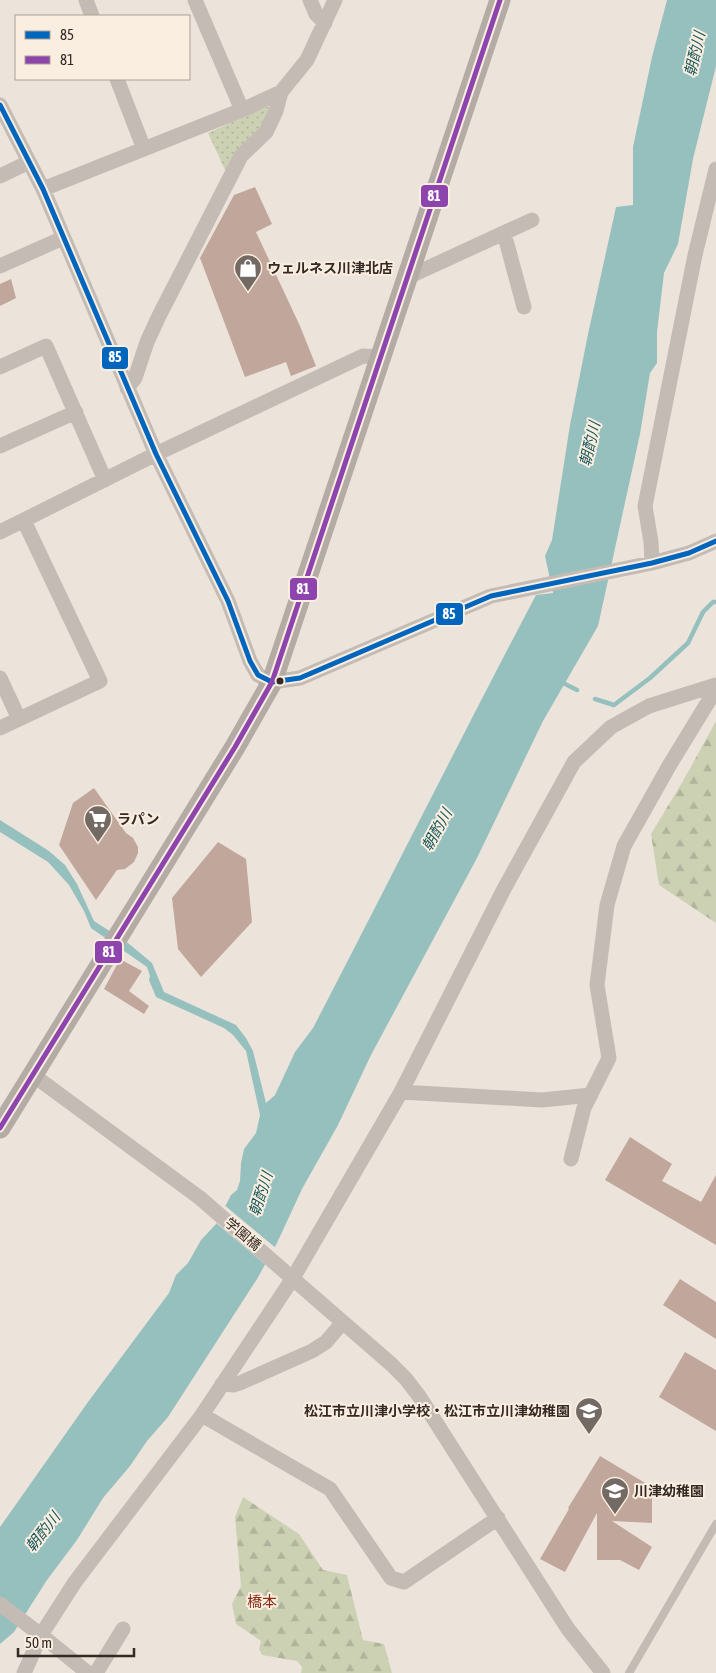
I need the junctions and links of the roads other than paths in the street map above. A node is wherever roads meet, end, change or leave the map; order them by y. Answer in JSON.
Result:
{"nodes":[{"id":1,"x":86,"y":0,"type":"edge"},
{"id":2,"x":195,"y":0,"type":"edge"},
{"id":3,"x":310,"y":0,"type":"edge"},
{"id":4,"x":335,"y":0,"type":"edge"},
{"id":5,"x":500,"y":0,"type":"edge"},
{"id":6,"x":92,"y":15,"type":"edge"},
{"id":7,"x":325,"y":23,"type":"junction"},
{"id":8,"x":117,"y":80,"type":"edge"},
{"id":9,"x":281,"y":92,"type":"junction"},
{"id":10,"x":0,"y":105,"type":"edge"},
{"id":11,"x":242,"y":110,"type":"junction"},
{"id":12,"x":144,"y":149,"type":"junction"},
{"id":13,"x":29,"y":162,"type":"junction"},
{"id":14,"x":716,"y":169,"type":"edge"},
{"id":15,"x":0,"y":176,"type":"edge"},
{"id":16,"x":42,"y":189,"type":"junction"},
{"id":17,"x":532,"y":220,"type":"dead end"},
{"id":18,"x":504,"y":233,"type":"junction"},
{"id":19,"x":63,"y":238,"type":"junction"},
{"id":20,"x":0,"y":266,"type":"edge"},
{"id":21,"x":406,"y":278,"type":"junction"},
{"id":22,"x":524,"y":307,"type":"dead end"},
{"id":23,"x":380,"y":357,"type":"junction"},
{"id":24,"x":0,"y":367,"type":"edge"},
{"id":25,"x":127,"y":388,"type":"junction"},
{"id":26,"x":76,"y":412,"type":"junction"},
{"id":27,"x":0,"y":446,"type":"edge"},
{"id":28,"x":156,"y":454,"type":"junction"},
{"id":29,"x":105,"y":480,"type":"junction"},
{"id":30,"x":24,"y":521,"type":"junction"},
{"id":31,"x":0,"y":532,"type":"edge"},
{"id":32,"x":716,"y":541,"type":"edge"},
{"id":33,"x":652,"y":563,"type":"junction"},
{"id":34,"x":0,"y":678,"type":"edge"},
{"id":35,"x":272,"y":682,"type":"junction"},
{"id":36,"x":716,"y":687,"type":"edge"},
{"id":37,"x":20,"y":719,"type":"junction"},
{"id":38,"x":0,"y":728,"type":"edge"},
{"id":39,"x":33,"y":1075,"type":"junction"},
{"id":40,"x":401,"y":1092,"type":"junction"},
{"id":41,"x":591,"y":1095,"type":"junction"},
{"id":42,"x":0,"y":1128,"type":"edge"},
{"id":43,"x":571,"y":1159,"type":"dead end"},
{"id":44,"x":289,"y":1274,"type":"junction"},
{"id":45,"x":343,"y":1322,"type":"junction"},
{"id":46,"x":222,"y":1384,"type":"junction"},
{"id":47,"x":202,"y":1414,"type":"junction"},
{"id":48,"x":498,"y":1518,"type":"junction"},
{"id":49,"x":716,"y":1524,"type":"edge"},
{"id":50,"x":0,"y":1604,"type":"edge"},
{"id":51,"x":123,"y":1629,"type":"dead end"},
{"id":52,"x":37,"y":1632,"type":"junction"},
{"id":53,"x":24,"y":1673,"type":"edge"},
{"id":54,"x":88,"y":1673,"type":"edge"},
{"id":55,"x":96,"y":1673,"type":"edge"},
{"id":56,"x":603,"y":1673,"type":"edge"},
{"id":57,"x":629,"y":1673,"type":"edge"}],
"edges":[{"from":1,"to":6,"type":"street"},
{"from":2,"to":11,"type":"street"},
{"from":3,"to":7,"type":"street"},
{"from":4,"to":7,"type":"street"},
{"from":5,"to":21,"type":"street"},
{"from":7,"to":9,"type":"street"},
{"from":8,"to":12,"type":"street"},
{"from":9,"to":11,"type":"street"},
{"from":9,"to":25,"type":"street"},
{"from":10,"to":13,"type":"street"},
{"from":11,"to":12,"type":"street"},
{"from":12,"to":16,"type":"street"},
{"from":13,"to":15,"type":"street"},
{"from":13,"to":16,"type":"street"},
{"from":14,"to":33,"type":"street"},
{"from":16,"to":19,"type":"street"},
{"from":17,"to":18,"type":"street"},
{"from":18,"to":21,"type":"street"},
{"from":18,"to":22,"type":"street"},
{"from":19,"to":20,"type":"street"},
{"from":19,"to":25,"type":"street"},
{"from":21,"to":23,"type":"street"},
{"from":23,"to":28,"type":"street"},
{"from":23,"to":35,"type":"street"},
{"from":24,"to":26,"type":"street"},
{"from":25,"to":28,"type":"street"},
{"from":26,"to":27,"type":"street"},
{"from":26,"to":29,"type":"street"},
{"from":28,"to":29,"type":"street"},
{"from":28,"to":35,"type":"street"},
{"from":29,"to":30,"type":"street"},
{"from":30,"to":31,"type":"street"},
{"from":30,"to":37,"type":"street"},
{"from":32,"to":33,"type":"street"},
{"from":33,"to":35,"type":"street"},
{"from":34,"to":37,"type":"street"},
{"from":35,"to":39,"type":"street"},
{"from":36,"to":40,"type":"street"},
{"from":36,"to":41,"type":"street"},
{"from":37,"to":38,"type":"street"},
{"from":39,"to":42,"type":"street"},
{"from":39,"to":44,"type":"street","name":"学園橋"},
{"from":40,"to":41,"type":"street"},
{"from":40,"to":44,"type":"street"},
{"from":41,"to":43,"type":"street"},
{"from":44,"to":45,"type":"street","name":"学園橋"},
{"from":44,"to":46,"type":"street"},
{"from":45,"to":46,"type":"street"},
{"from":45,"to":48,"type":"street","name":"学園橋"},
{"from":46,"to":47,"type":"street"},
{"from":47,"to":48,"type":"street"},
{"from":47,"to":52,"type":"street"},
{"from":48,"to":56,"type":"street","name":"学園橋"},
{"from":49,"to":57,"type":"lane"},
{"from":50,"to":52,"type":"street"},
{"from":51,"to":55,"type":"street"},
{"from":52,"to":53,"type":"street"},
{"from":52,"to":54,"type":"street"}]}
